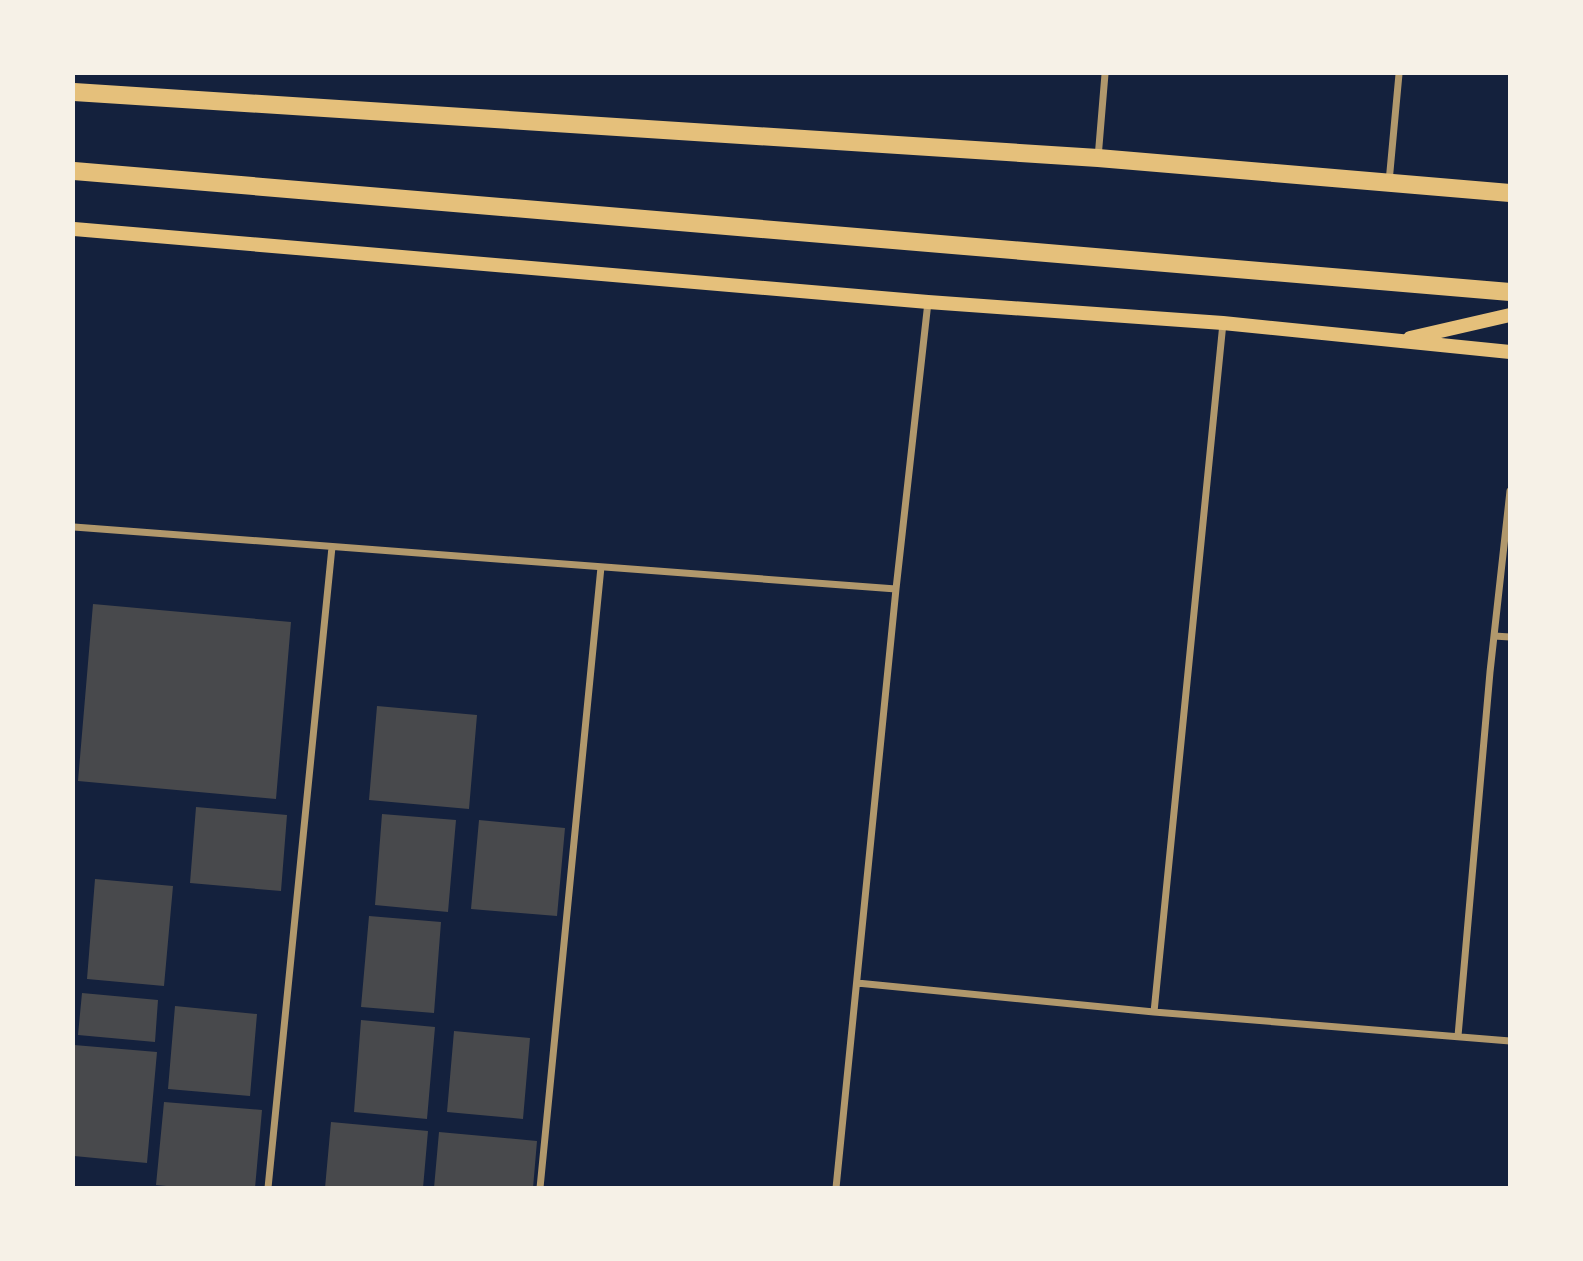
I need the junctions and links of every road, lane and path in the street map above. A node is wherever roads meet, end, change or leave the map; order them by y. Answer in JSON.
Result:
{"nodes":[{"id":1,"x":1104,"y":74,"type":"edge"},
{"id":2,"x":1399,"y":74,"type":"edge"},
{"id":3,"x":74,"y":92,"type":"edge"},
{"id":4,"x":1098,"y":158,"type":"junction"},
{"id":5,"x":74,"y":171,"type":"edge"},
{"id":6,"x":1389,"y":183,"type":"junction"},
{"id":7,"x":1510,"y":193,"type":"edge"},
{"id":8,"x":74,"y":229,"type":"edge"},
{"id":9,"x":1510,"y":292,"type":"edge"},
{"id":10,"x":928,"y":302,"type":"junction"},
{"id":11,"x":1510,"y":315,"type":"edge"},
{"id":12,"x":1223,"y":323,"type":"junction"},
{"id":13,"x":1398,"y":341,"type":"junction"},
{"id":14,"x":1510,"y":352,"type":"edge"},
{"id":15,"x":1510,"y":491,"type":"edge"},
{"id":16,"x":74,"y":527,"type":"edge"},
{"id":17,"x":332,"y":547,"type":"junction"},
{"id":18,"x":601,"y":567,"type":"junction"},
{"id":19,"x":896,"y":589,"type":"junction"},
{"id":20,"x":1494,"y":636,"type":"junction"},
{"id":21,"x":1510,"y":637,"type":"edge"},
{"id":22,"x":857,"y":983,"type":"junction"},
{"id":23,"x":1154,"y":1012,"type":"junction"},
{"id":24,"x":1458,"y":1037,"type":"junction"},
{"id":25,"x":1510,"y":1041,"type":"edge"},
{"id":26,"x":268,"y":1188,"type":"edge"},
{"id":27,"x":540,"y":1188,"type":"edge"},
{"id":28,"x":836,"y":1188,"type":"edge"}],
"edges":[{"from":1,"to":4,"type":"street"},
{"from":2,"to":6,"type":"street"},
{"from":3,"to":4,"type":"main road"},
{"from":4,"to":6,"type":"main road"},
{"from":5,"to":9,"type":"main road"},
{"from":6,"to":7,"type":"main road"},
{"from":8,"to":10,"type":"main road"},
{"from":10,"to":12,"type":"main road"},
{"from":10,"to":19,"type":"street"},
{"from":11,"to":13,"type":"main road"},
{"from":12,"to":13,"type":"main road"},
{"from":12,"to":23,"type":"street"},
{"from":13,"to":14,"type":"main road"},
{"from":15,"to":20,"type":"street"},
{"from":16,"to":17,"type":"street"},
{"from":17,"to":18,"type":"street"},
{"from":17,"to":26,"type":"street"},
{"from":18,"to":19,"type":"street"},
{"from":18,"to":27,"type":"street"},
{"from":19,"to":22,"type":"street"},
{"from":20,"to":21,"type":"street"},
{"from":20,"to":24,"type":"street"},
{"from":22,"to":23,"type":"street"},
{"from":22,"to":28,"type":"street"},
{"from":23,"to":24,"type":"street"},
{"from":24,"to":25,"type":"street"}]}
